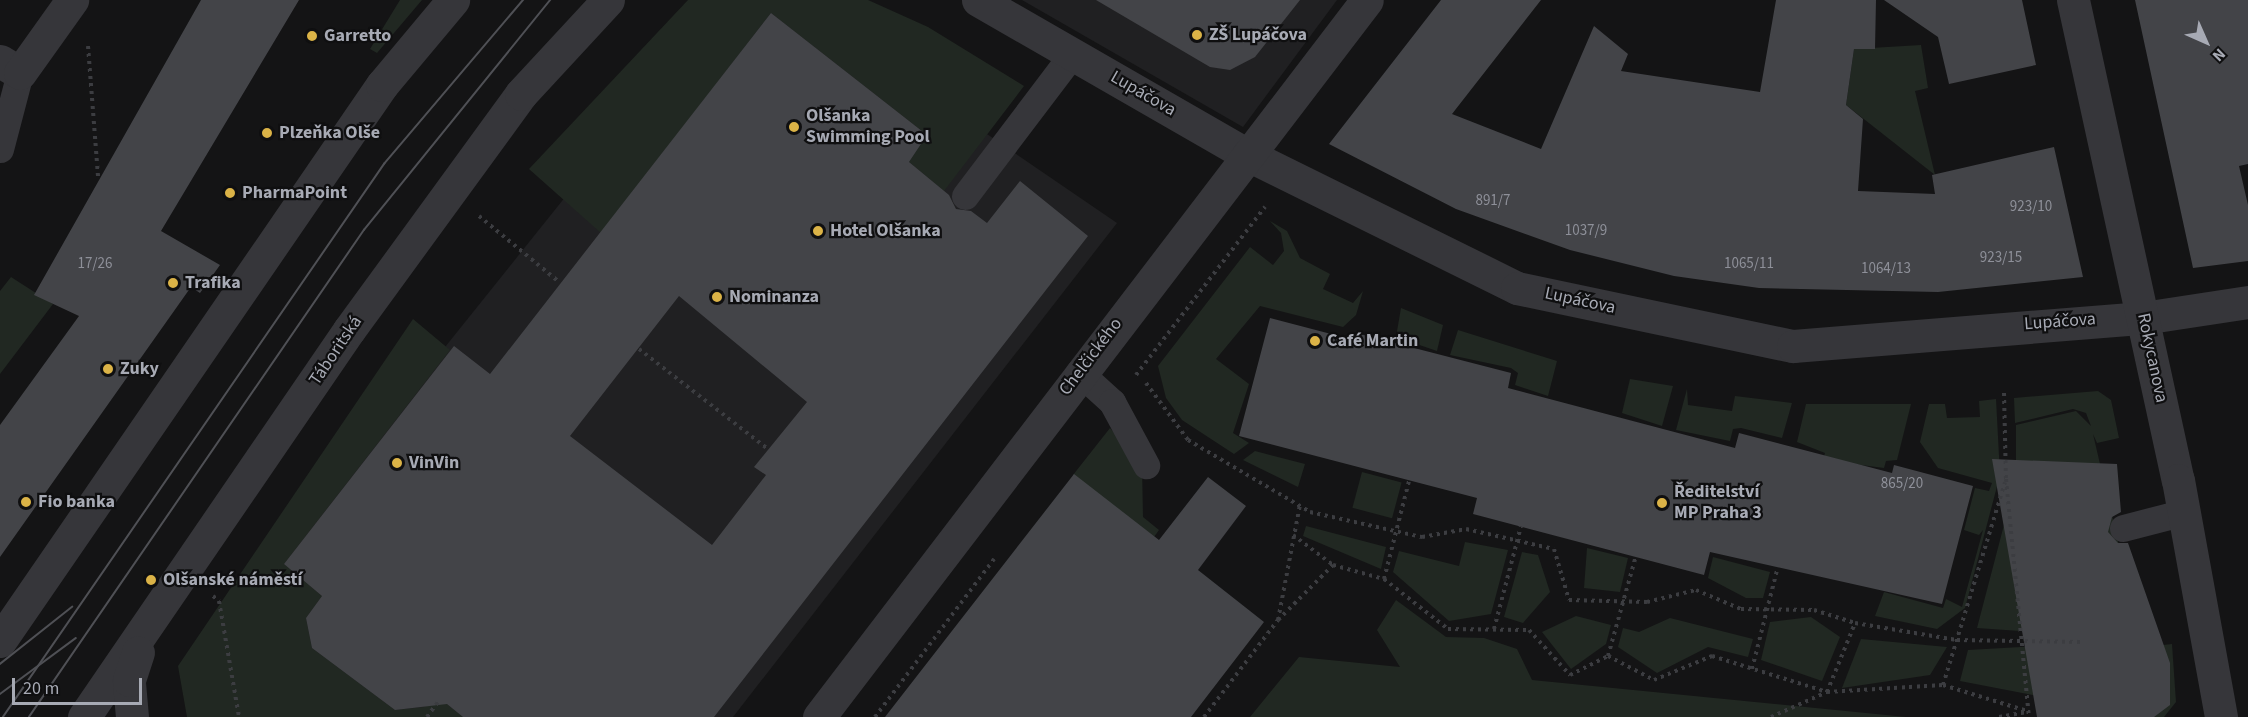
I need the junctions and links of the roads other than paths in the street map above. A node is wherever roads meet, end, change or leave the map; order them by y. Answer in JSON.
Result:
{"nodes":[{"id":1,"x":453,"y":0,"type":"edge"},
{"id":2,"x":608,"y":0,"type":"edge"},
{"id":3,"x":978,"y":0,"type":"edge"},
{"id":4,"x":1367,"y":0,"type":"edge"},
{"id":5,"x":2073,"y":0,"type":"edge"},
{"id":6,"x":65,"y":11,"type":"edge"},
{"id":7,"x":1073,"y":53,"type":"junction"},
{"id":8,"x":10,"y":67,"type":"edge"},
{"id":9,"x":0,"y":149,"type":"edge"},
{"id":10,"x":1248,"y":155,"type":"junction"},
{"id":11,"x":965,"y":196,"type":"dead end"},
{"id":12,"x":2248,"y":302,"type":"edge"},
{"id":13,"x":2144,"y":318,"type":"junction"},
{"id":14,"x":1079,"y":372,"type":"junction"},
{"id":15,"x":1146,"y":465,"type":"dead end"},
{"id":16,"x":2185,"y":512,"type":"junction"},
{"id":17,"x":2123,"y":528,"type":"dead end"},
{"id":18,"x":0,"y":640,"type":"edge"},
{"id":19,"x":142,"y":640,"type":"junction"},
{"id":20,"x":84,"y":717,"type":"edge"},
{"id":21,"x":132,"y":717,"type":"edge"},
{"id":22,"x":819,"y":717,"type":"edge"},
{"id":23,"x":2221,"y":717,"type":"edge"}],
"edges":[{"from":1,"to":18,"type":"street"},
{"from":2,"to":19,"type":"street","name":"Táboritská"},
{"from":3,"to":7,"type":"street","name":"Lupáčova"},
{"from":4,"to":10,"type":"street","name":"Chelčického"},
{"from":5,"to":13,"type":"street","name":"Rokycanova"},
{"from":6,"to":8,"type":"street"},
{"from":7,"to":10,"type":"street","name":"Lupáčova"},
{"from":7,"to":11,"type":"lane"},
{"from":8,"to":9,"type":"lane"},
{"from":10,"to":13,"type":"street","name":"Lupáčova"},
{"from":10,"to":14,"type":"street","name":"Chelčického"},
{"from":12,"to":13,"type":"street","name":"Lupáčova"},
{"from":13,"to":16,"type":"street","name":"Rokycanova"},
{"from":14,"to":15,"type":"lane"},
{"from":14,"to":22,"type":"street","name":"Chelčického"},
{"from":16,"to":17,"type":"lane"},
{"from":16,"to":23,"type":"street","name":"Rokycanova"},
{"from":19,"to":20,"type":"street","name":"Táboritská"},
{"from":19,"to":21,"type":"street"}]}
